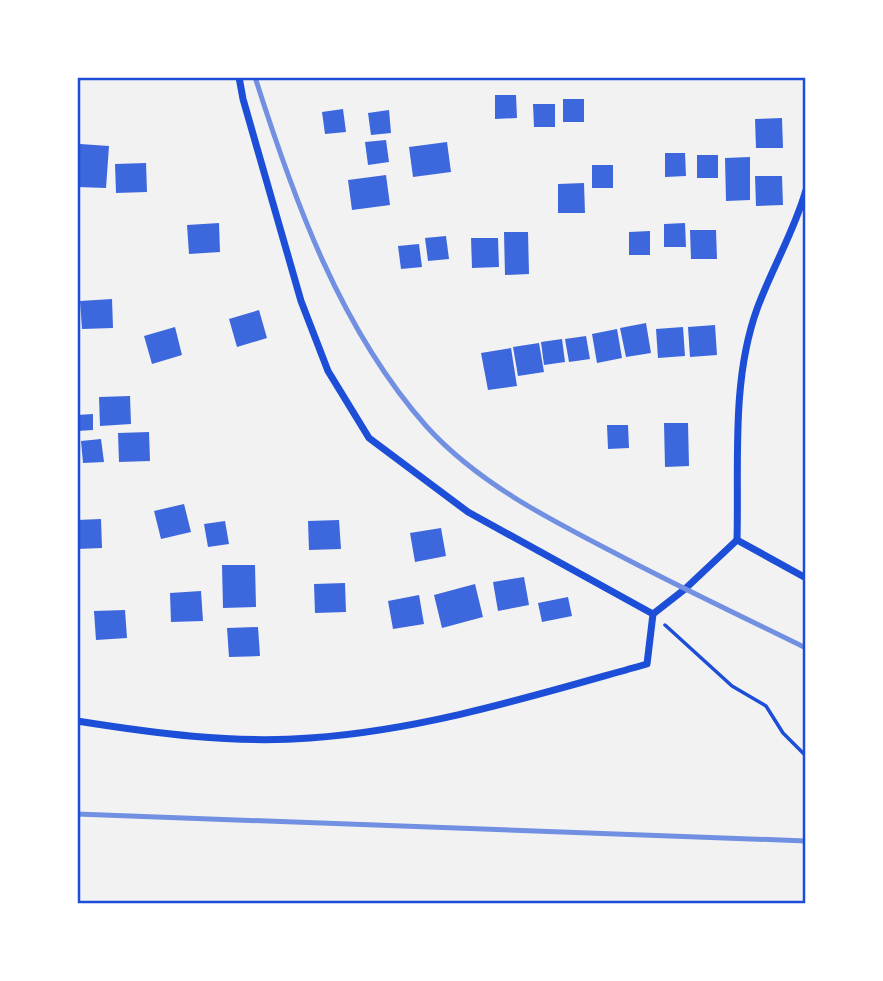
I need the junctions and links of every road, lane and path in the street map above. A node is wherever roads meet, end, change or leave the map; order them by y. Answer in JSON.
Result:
{"nodes":[{"id":1,"x":239,"y":77,"type":"edge"},
{"id":2,"x":806,"y":190,"type":"edge"},
{"id":3,"x":737,"y":540,"type":"junction"},
{"id":4,"x":806,"y":578,"type":"edge"},
{"id":5,"x":653,"y":614,"type":"junction"},
{"id":6,"x":77,"y":721,"type":"edge"},
{"id":7,"x":806,"y":756,"type":"edge"}],
"edges":[{"from":1,"to":5,"type":"street"},
{"from":2,"to":3,"type":"street"},
{"from":3,"to":4,"type":"street"},
{"from":3,"to":5,"type":"street"},
{"from":5,"to":6,"type":"street"},
{"from":5,"to":7,"type":"path"}]}
